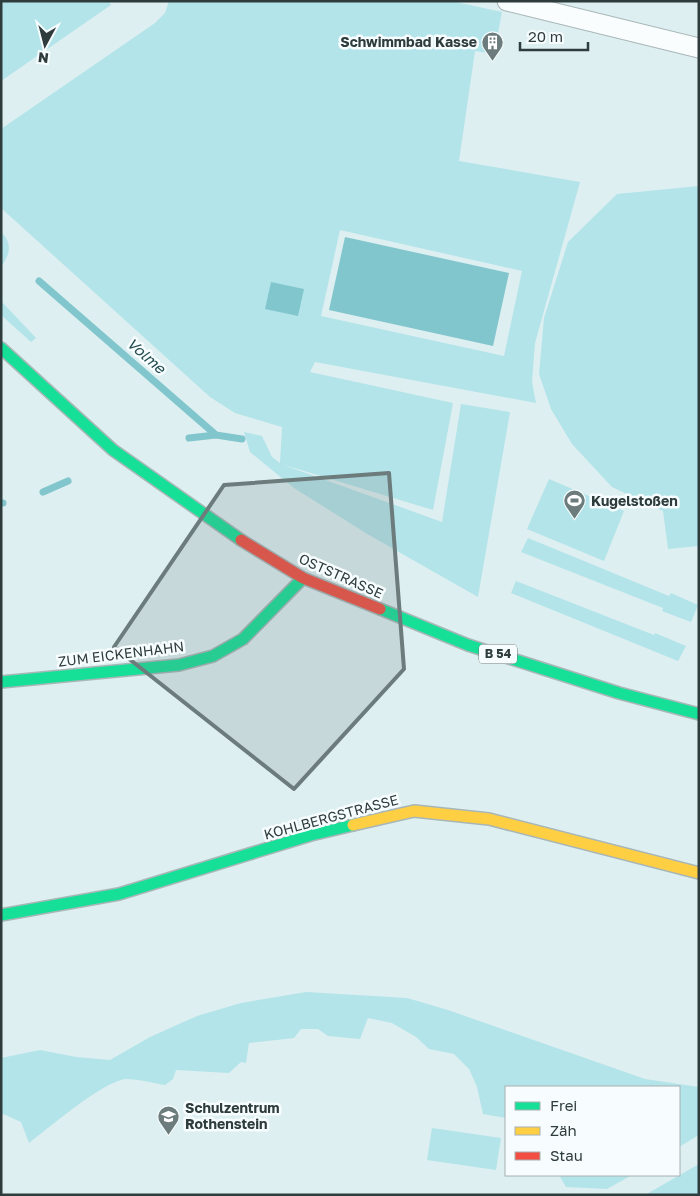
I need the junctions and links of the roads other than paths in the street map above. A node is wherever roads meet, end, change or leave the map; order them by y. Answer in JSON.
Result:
{"nodes":[{"id":1,"x":507,"y":1,"type":"edge"},
{"id":2,"x":699,"y":48,"type":"edge"},
{"id":3,"x":1,"y":348,"type":"edge"},
{"id":4,"x":302,"y":578,"type":"junction"},
{"id":5,"x":1,"y":682,"type":"edge"},
{"id":6,"x":699,"y":714,"type":"edge"},
{"id":7,"x":699,"y":873,"type":"edge"},
{"id":8,"x":1,"y":915,"type":"edge"}],
"edges":[{"from":1,"to":2,"type":"street"},
{"from":3,"to":4,"type":"street","name":"OSTSTRASSE","number":"B 54"},
{"from":4,"to":5,"type":"street","name":"ZUM EICKENHAHN"},
{"from":4,"to":6,"type":"street","name":"OSTSTRASSE","number":"B 54"},
{"from":7,"to":8,"type":"street","name":"KOHLBERGSTRASSE"}]}
